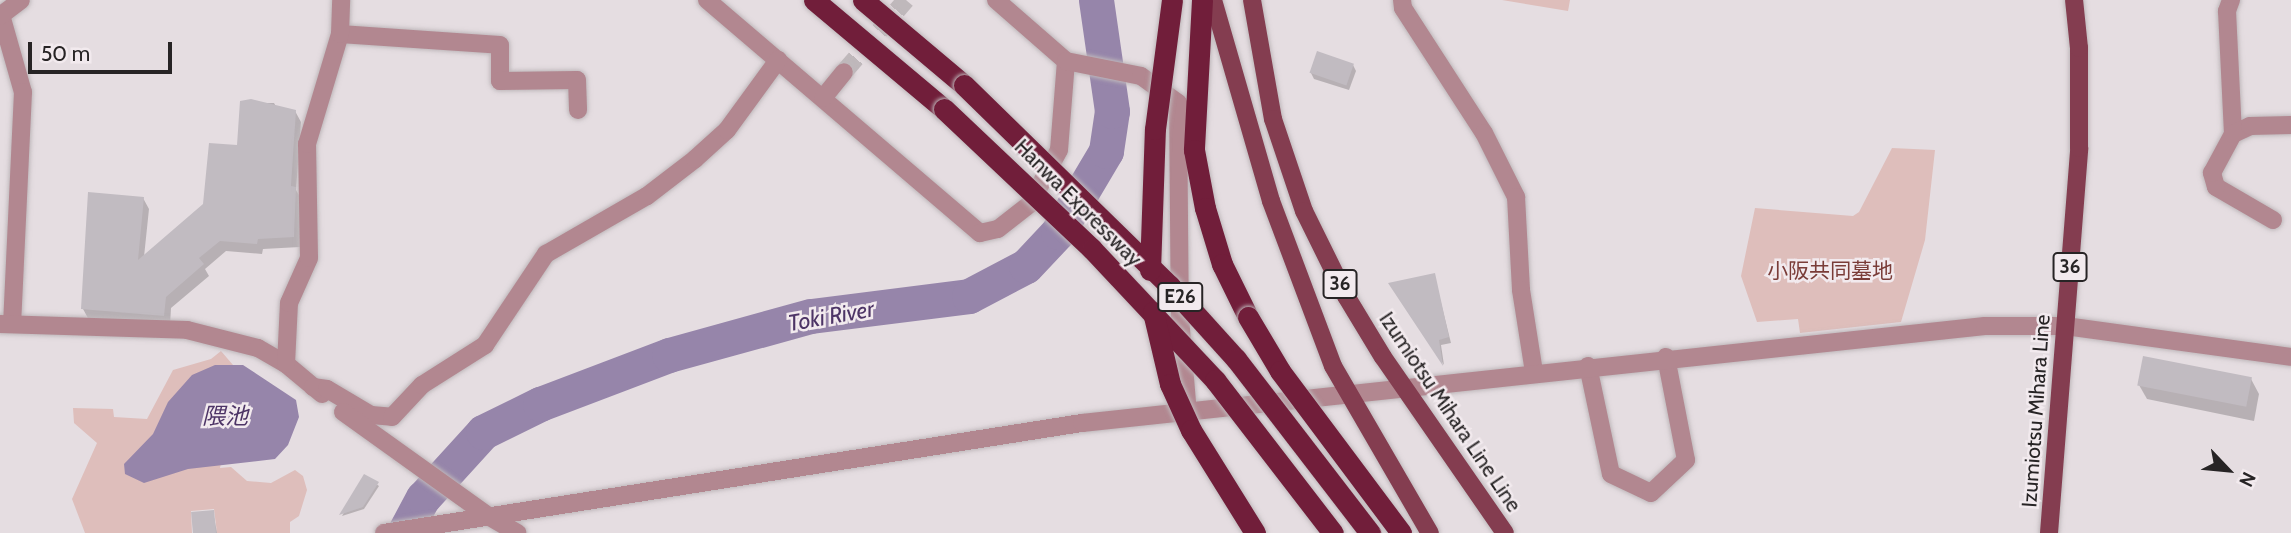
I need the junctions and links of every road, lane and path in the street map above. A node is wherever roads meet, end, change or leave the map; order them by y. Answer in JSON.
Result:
{"nodes":[{"id":1,"x":21,"y":0,"type":"edge"},
{"id":2,"x":341,"y":0,"type":"edge"},
{"id":3,"x":707,"y":0,"type":"edge"},
{"id":4,"x":814,"y":0,"type":"edge"},
{"id":5,"x":863,"y":0,"type":"edge"},
{"id":6,"x":996,"y":0,"type":"edge"},
{"id":7,"x":1172,"y":0,"type":"edge"},
{"id":8,"x":1202,"y":0,"type":"edge"},
{"id":9,"x":1213,"y":0,"type":"edge"},
{"id":10,"x":1252,"y":0,"type":"edge"},
{"id":11,"x":1402,"y":0,"type":"edge"},
{"id":12,"x":2074,"y":0,"type":"edge"},
{"id":13,"x":2231,"y":0,"type":"edge"},
{"id":14,"x":1,"y":15,"type":"edge"},
{"id":15,"x":341,"y":34,"type":"junction"},
{"id":16,"x":778,"y":60,"type":"junction"},
{"id":17,"x":1066,"y":61,"type":"junction"},
{"id":18,"x":844,"y":72,"type":"tunnel mouth"},
{"id":19,"x":823,"y":97,"type":"junction"},
{"id":20,"x":578,"y":110,"type":"dead end"},
{"id":21,"x":2289,"y":120,"type":"edge"},
{"id":22,"x":2234,"y":134,"type":"junction"},
{"id":23,"x":2273,"y":220,"type":"dead end"},
{"id":24,"x":6,"y":324,"type":"edge"},
{"id":25,"x":2065,"y":326,"type":"junction"},
{"id":26,"x":1666,"y":357,"type":"junction"},
{"id":27,"x":2291,"y":357,"type":"edge"},
{"id":28,"x":286,"y":364,"type":"junction"},
{"id":29,"x":1588,"y":366,"type":"junction"},
{"id":30,"x":1534,"y":372,"type":"junction"},
{"id":31,"x":313,"y":387,"type":"junction"},
{"id":32,"x":1404,"y":387,"type":"junction"},
{"id":33,"x":1349,"y":396,"type":"junction"},
{"id":34,"x":1188,"y":414,"type":"junction"},
{"id":35,"x":488,"y":516,"type":"junction"},
{"id":36,"x":452,"y":526,"type":"edge"},
{"id":37,"x":384,"y":533,"type":"edge"},
{"id":38,"x":517,"y":533,"type":"edge"},
{"id":39,"x":1255,"y":533,"type":"edge"},
{"id":40,"x":1333,"y":533,"type":"edge"},
{"id":41,"x":1370,"y":533,"type":"edge"},
{"id":42,"x":1401,"y":533,"type":"edge"},
{"id":43,"x":1430,"y":533,"type":"edge"},
{"id":44,"x":1505,"y":533,"type":"edge"},
{"id":45,"x":2049,"y":533,"type":"edge"}],
"edges":[{"from":1,"to":14,"type":"street"},
{"from":2,"to":15,"type":"street"},
{"from":3,"to":16,"type":"street"},
{"from":4,"to":40,"type":"highway","name":"Hanwa Expressway","number":"E26","bridge":true},
{"from":5,"to":41,"type":"highway","name":"Hanwa Expressway","number":"E26","bridge":true},
{"from":6,"to":17,"type":"street"},
{"from":7,"to":39,"type":"highway","bridge":true},
{"from":8,"to":42,"type":"highway","bridge":true},
{"from":9,"to":33,"type":"main road","number":"36"},
{"from":10,"to":32,"type":"main road","name":"Izumiotsu Mihara Line Line","number":"36"},
{"from":11,"to":30,"type":"street"},
{"from":12,"to":25,"type":"main road","name":"Izumiotsu Mihara Line","number":"36"},
{"from":13,"to":22,"type":"street"},
{"from":14,"to":24,"type":"street"},
{"from":15,"to":20,"type":"street"},
{"from":15,"to":28,"type":"street"},
{"from":16,"to":19,"type":"street"},
{"from":16,"to":31,"type":"street"},
{"from":17,"to":19,"type":"street"},
{"from":17,"to":34,"type":"street"},
{"from":18,"to":19,"type":"street"},
{"from":21,"to":22,"type":"street"},
{"from":22,"to":23,"type":"street"},
{"from":24,"to":28,"type":"street"},
{"from":25,"to":26,"type":"street"},
{"from":25,"to":27,"type":"street"},
{"from":25,"to":45,"type":"main road","name":"Izumiotsu Mihara Line","number":"36"},
{"from":26,"to":29,"type":"street"},
{"from":26,"to":29,"type":"street"},
{"from":28,"to":31,"type":"street"},
{"from":29,"to":30,"type":"street"},
{"from":30,"to":32,"type":"street"},
{"from":31,"to":35,"type":"street"},
{"from":32,"to":33,"type":"street"},
{"from":32,"to":44,"type":"main road","name":"Izumiotsu Mihara Line Line","number":"36"},
{"from":33,"to":34,"type":"street"},
{"from":33,"to":43,"type":"main road","number":"36"},
{"from":34,"to":35,"type":"street"},
{"from":35,"to":36,"type":"street"},
{"from":35,"to":38,"type":"street"},
{"from":36,"to":37,"type":"street"}]}
